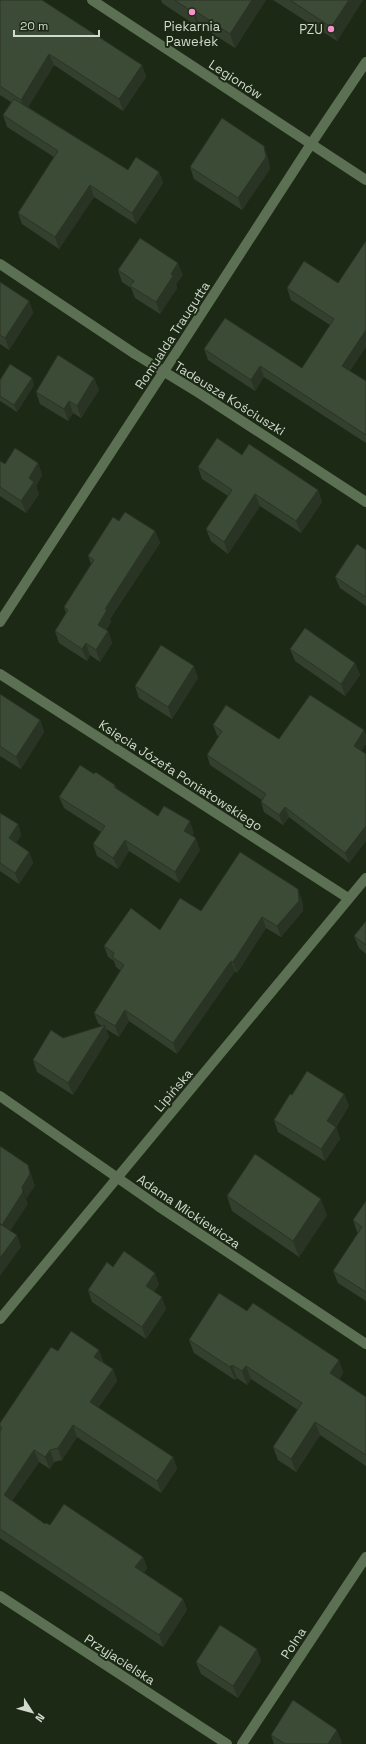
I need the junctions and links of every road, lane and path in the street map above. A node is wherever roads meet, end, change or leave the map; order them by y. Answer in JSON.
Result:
{"nodes":[{"id":1,"x":92,"y":0,"type":"edge"},
{"id":2,"x":366,"y":62,"type":"edge"},
{"id":3,"x":311,"y":144,"type":"junction"},
{"id":4,"x":366,"y":180,"type":"edge"},
{"id":5,"x":0,"y":264,"type":"edge"},
{"id":6,"x":164,"y":372,"type":"junction"},
{"id":7,"x":366,"y":502,"type":"edge"},
{"id":8,"x":0,"y":622,"type":"edge"},
{"id":9,"x":0,"y":674,"type":"edge"},
{"id":10,"x":366,"y":878,"type":"edge"},
{"id":11,"x":348,"y":898,"type":"junction"},
{"id":12,"x":0,"y":1096,"type":"edge"},
{"id":13,"x":118,"y":1178,"type":"junction"},
{"id":14,"x":0,"y":1319,"type":"edge"},
{"id":15,"x":366,"y":1344,"type":"edge"},
{"id":16,"x":366,"y":1557,"type":"edge"},
{"id":17,"x":0,"y":1596,"type":"edge"},
{"id":18,"x":227,"y":1744,"type":"edge"},
{"id":19,"x":242,"y":1744,"type":"edge"}],
"edges":[{"from":1,"to":3,"type":"street","name":"Legionów"},
{"from":2,"to":3,"type":"street","name":"Romualda Traugutta"},
{"from":3,"to":4,"type":"street","name":"Legionów"},
{"from":3,"to":6,"type":"street","name":"Romualda Traugutta"},
{"from":5,"to":6,"type":"street","name":"Tadeusza Kościuszki"},
{"from":6,"to":7,"type":"street","name":"Tadeusza Kościuszki"},
{"from":6,"to":8,"type":"street","name":"Romualda Traugutta"},
{"from":9,"to":11,"type":"street","name":"Księcia Józefa Poniatowskiego"},
{"from":10,"to":11,"type":"street","name":"Lipińska"},
{"from":11,"to":13,"type":"street","name":"Lipińska"},
{"from":12,"to":13,"type":"street","name":"Adama Mickiewicza"},
{"from":13,"to":14,"type":"street","name":"Lipińska"},
{"from":13,"to":15,"type":"street","name":"Adama Mickiewicza"},
{"from":16,"to":19,"type":"street","name":"Polna"},
{"from":17,"to":18,"type":"street","name":"Przyjacielska"}]}
